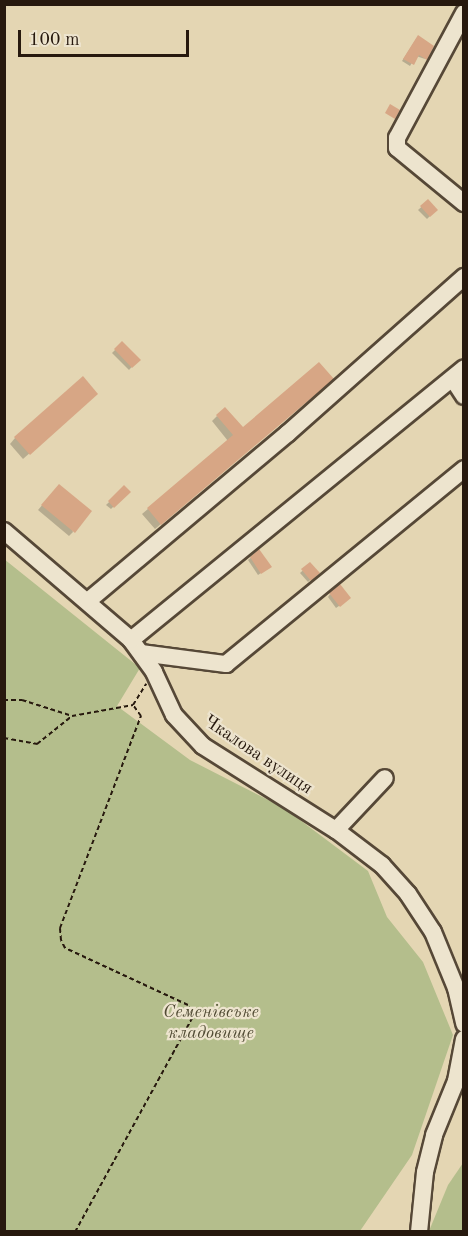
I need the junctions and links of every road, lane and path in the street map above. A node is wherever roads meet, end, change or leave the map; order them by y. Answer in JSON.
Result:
{"nodes":[{"id":1,"x":464,"y":13,"type":"edge"},
{"id":2,"x":464,"y":203,"type":"edge"},
{"id":3,"x":464,"y":277,"type":"edge"},
{"id":4,"x":458,"y":374,"type":"edge"},
{"id":5,"x":464,"y":396,"type":"edge"},
{"id":6,"x":464,"y":469,"type":"edge"},
{"id":7,"x":4,"y":531,"type":"edge"},
{"id":8,"x":88,"y":601,"type":"junction"},
{"id":9,"x":136,"y":646,"type":"junction"},
{"id":10,"x":153,"y":672,"type":"junction"},
{"id":11,"x":4,"y":700,"type":"edge"},
{"id":12,"x":133,"y":705,"type":"junction"},
{"id":13,"x":72,"y":716,"type":"junction"},
{"id":14,"x":4,"y":738,"type":"edge"},
{"id":15,"x":385,"y":778,"type":"dead end"},
{"id":16,"x":336,"y":830,"type":"junction"},
{"id":17,"x":464,"y":1024,"type":"edge"},
{"id":18,"x":464,"y":1039,"type":"edge"},
{"id":19,"x":416,"y":1228,"type":"edge"},
{"id":20,"x":75,"y":1232,"type":"edge"}],
"edges":[{"from":1,"to":2,"type":"street"},
{"from":3,"to":8,"type":"street"},
{"from":4,"to":5,"type":"street"},
{"from":4,"to":9,"type":"street"},
{"from":6,"to":9,"type":"street"},
{"from":7,"to":8,"type":"street","name":"Чкалова вулиця"},
{"from":8,"to":9,"type":"street","name":"Чкалова вулиця"},
{"from":9,"to":10,"type":"street","name":"Чкалова вулиця"},
{"from":10,"to":12,"type":"path"},
{"from":10,"to":16,"type":"street","name":"Чкалова вулиця"},
{"from":11,"to":13,"type":"path"},
{"from":12,"to":13,"type":"path"},
{"from":12,"to":20,"type":"path"},
{"from":13,"to":14,"type":"path"},
{"from":15,"to":16,"type":"street"},
{"from":16,"to":17,"type":"street","name":"Чкалова вулиця"},
{"from":18,"to":19,"type":"street"}]}
